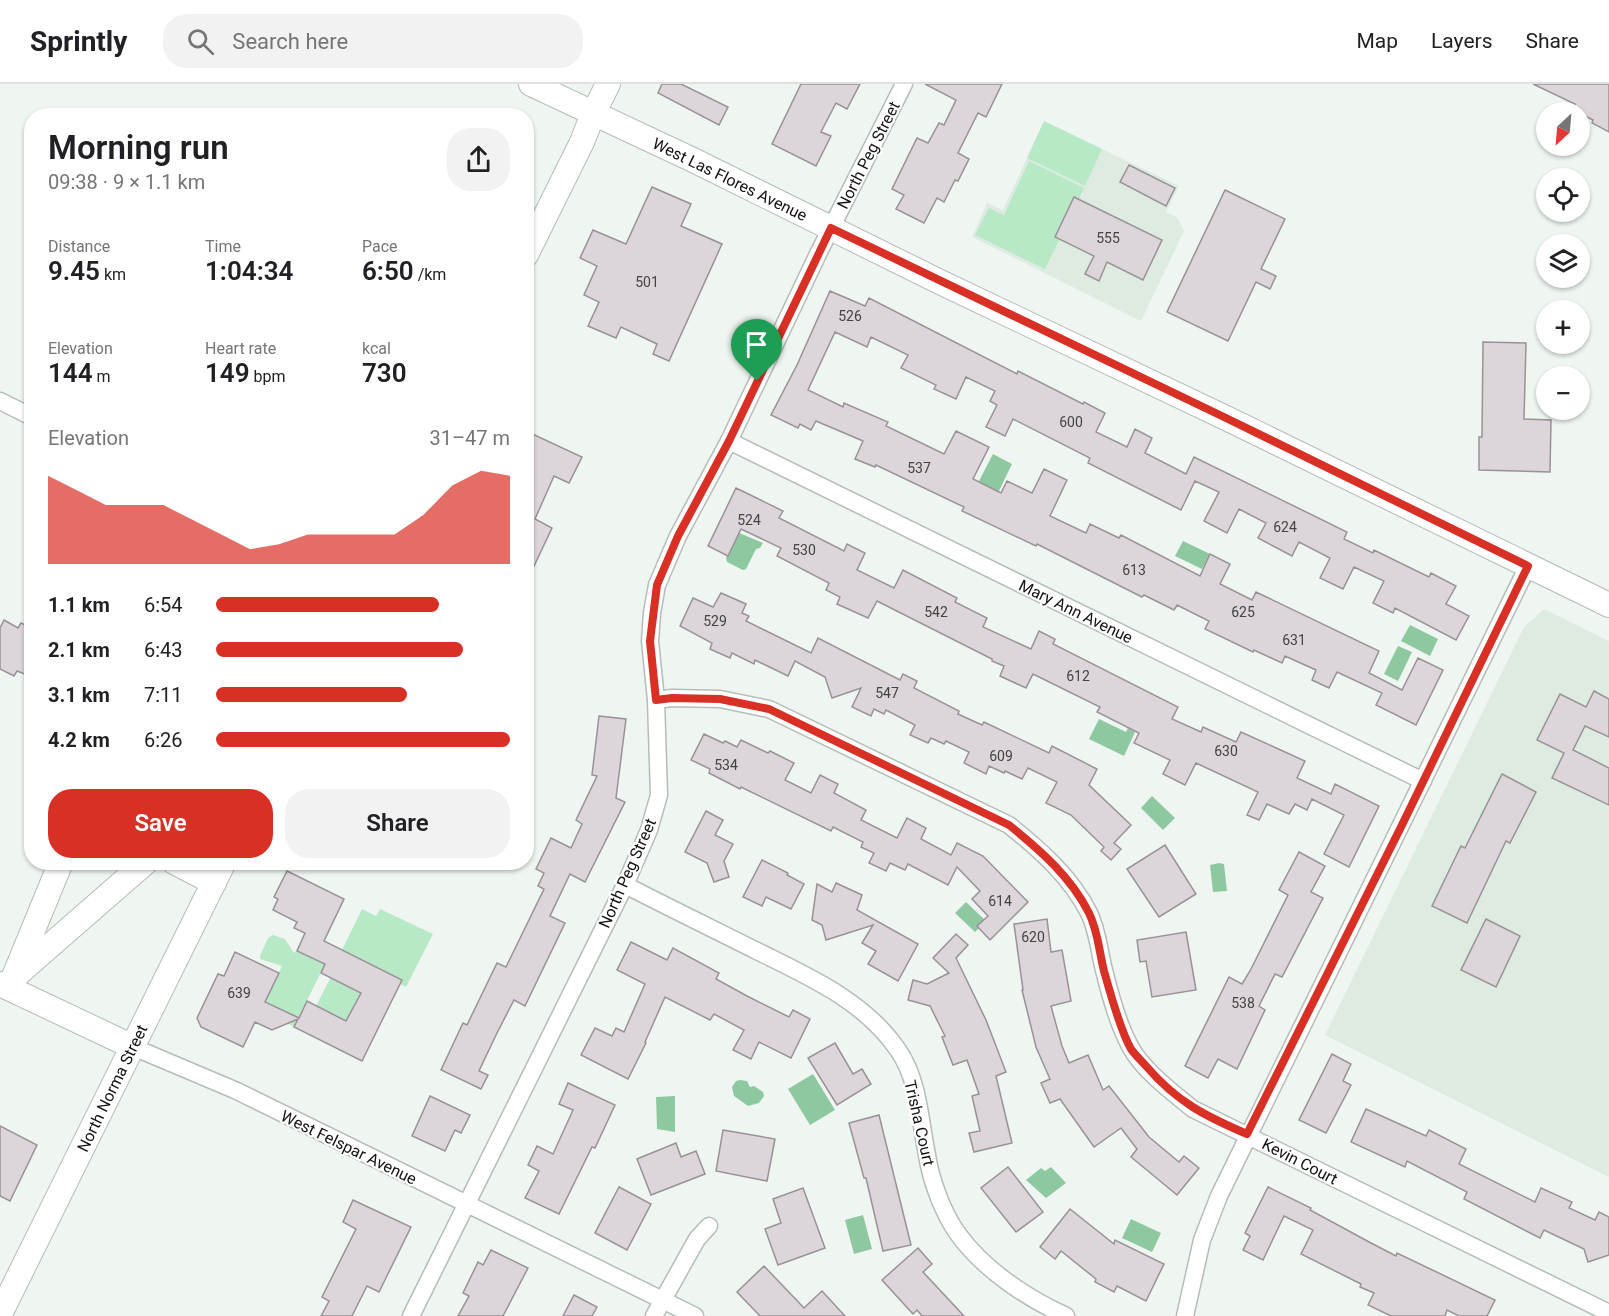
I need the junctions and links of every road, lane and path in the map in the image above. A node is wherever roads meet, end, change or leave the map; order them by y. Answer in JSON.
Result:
{"nodes":[{"id":1,"x":531,"y":84,"type":"edge"},
{"id":2,"x":608,"y":84,"type":"edge"},
{"id":3,"x":904,"y":84,"type":"edge"},
{"id":4,"x":593,"y":114,"type":"junction"},
{"id":5,"x":831,"y":228,"type":"junction"},
{"id":6,"x":534,"y":239,"type":"edge"},
{"id":7,"x":0,"y":401,"type":"edge"},
{"id":8,"x":24,"y":413,"type":"edge"},
{"id":9,"x":729,"y":441,"type":"junction"},
{"id":10,"x":1528,"y":566,"type":"junction"},
{"id":11,"x":1609,"y":605,"type":"edge"},
{"id":12,"x":656,"y":700,"type":"junction"},
{"id":13,"x":1423,"y":781,"type":"junction"},
{"id":14,"x":57,"y":870,"type":"edge"},
{"id":15,"x":137,"y":870,"type":"edge"},
{"id":16,"x":219,"y":873,"type":"edge"},
{"id":17,"x":625,"y":885,"type":"junction"},
{"id":18,"x":8,"y":983,"type":"edge"},
{"id":19,"x":133,"y":1047,"type":"junction"},
{"id":20,"x":1247,"y":1134,"type":"junction"},
{"id":21,"x":466,"y":1204,"type":"junction"},
{"id":22,"x":709,"y":1226,"type":"dead end"},
{"id":23,"x":662,"y":1300,"type":"junction"},
{"id":24,"x":1609,"y":1313,"type":"edge"},
{"id":25,"x":0,"y":1314,"type":"edge"},
{"id":26,"x":411,"y":1316,"type":"edge"},
{"id":27,"x":654,"y":1316,"type":"edge"},
{"id":28,"x":695,"y":1316,"type":"edge"},
{"id":29,"x":1066,"y":1316,"type":"edge"},
{"id":30,"x":1185,"y":1316,"type":"edge"}],
"edges":[{"from":1,"to":4,"type":"main road","name":"West Las Flores Avenue"},
{"from":2,"to":4,"type":"main road"},
{"from":3,"to":5,"type":"street","name":"North Peg Street"},
{"from":4,"to":5,"type":"main road","name":"West Las Flores Avenue"},
{"from":4,"to":6,"type":"main road"},
{"from":5,"to":9,"type":"street","name":"North Peg Street"},
{"from":5,"to":10,"type":"main road","name":"West Las Flores Avenue"},
{"from":7,"to":8,"type":"street"},
{"from":9,"to":12,"type":"street","name":"North Peg Street"},
{"from":9,"to":13,"type":"street","name":"Mary Ann Avenue"},
{"from":10,"to":11,"type":"main road","name":"West Las Flores Avenue"},
{"from":10,"to":13,"type":"street"},
{"from":12,"to":17,"type":"street","name":"North Peg Street"},
{"from":12,"to":20,"type":"street","name":"Kevin Court"},
{"from":13,"to":20,"type":"street"},
{"from":14,"to":18,"type":"main road"},
{"from":15,"to":18,"type":"main road"},
{"from":16,"to":19,"type":"main road","name":"North Norma Street"},
{"from":17,"to":21,"type":"street","name":"North Peg Street"},
{"from":17,"to":29,"type":"street","name":"Trisha Court"},
{"from":18,"to":19,"type":"main road","name":"West Felspar Avenue"},
{"from":19,"to":21,"type":"street","name":"West Felspar Avenue"},
{"from":19,"to":25,"type":"main road","name":"North Norma Street"},
{"from":20,"to":24,"type":"street","name":"Kevin Court"},
{"from":20,"to":30,"type":"street"},
{"from":21,"to":23,"type":"street","name":"West Felspar Avenue"},
{"from":21,"to":26,"type":"street","name":"North Peg Street"},
{"from":22,"to":23,"type":"street"},
{"from":23,"to":27,"type":"street"},
{"from":23,"to":28,"type":"street","name":"West Felspar Avenue"}]}
